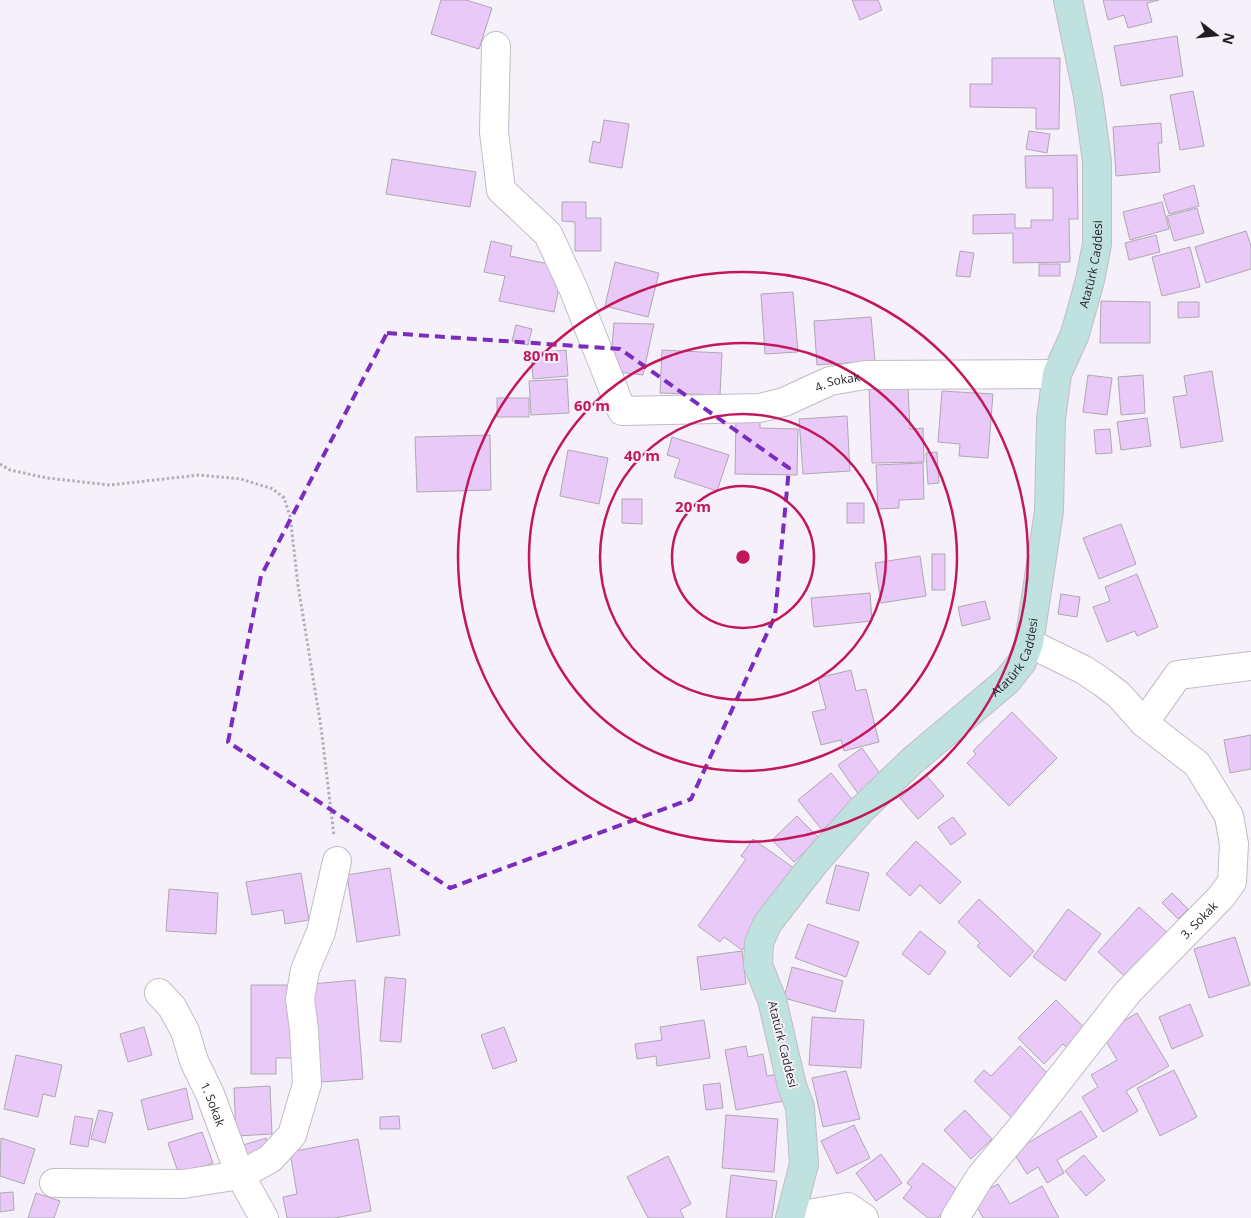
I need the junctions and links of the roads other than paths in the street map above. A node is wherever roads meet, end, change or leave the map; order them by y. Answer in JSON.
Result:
{"nodes":[{"id":1,"x":1068,"y":0,"type":"edge"},
{"id":2,"x":496,"y":46,"type":"dead end"},
{"id":3,"x":1057,"y":374,"type":"junction"},
{"id":4,"x":1029,"y":643,"type":"junction"},
{"id":5,"x":1251,"y":666,"type":"edge"},
{"id":6,"x":1144,"y":723,"type":"junction"},
{"id":7,"x":337,"y":861,"type":"road end"},
{"id":8,"x":159,"y":993,"type":"dead end"},
{"id":9,"x":240,"y":1175,"type":"junction"},
{"id":10,"x":54,"y":1183,"type":"dead end"},
{"id":11,"x":791,"y":1217,"type":"edge"},
{"id":12,"x":264,"y":1218,"type":"edge"},
{"id":13,"x":864,"y":1218,"type":"edge"},
{"id":14,"x":955,"y":1218,"type":"edge"}],
"edges":[{"from":1,"to":3,"type":"street","name":"Atatürk Caddesi"},
{"from":2,"to":3,"type":"street","name":"4. Sokak"},
{"from":3,"to":4,"type":"street","name":"Atatürk Caddesi"},
{"from":4,"to":6,"type":"street","name":"3. Sokak"},
{"from":4,"to":11,"type":"street","name":"Atatürk Caddesi"},
{"from":5,"to":6,"type":"street"},
{"from":6,"to":14,"type":"street","name":"3. Sokak"},
{"from":7,"to":9,"type":"street"},
{"from":8,"to":9,"type":"street","name":"1. Sokak"},
{"from":9,"to":10,"type":"street"},
{"from":9,"to":12,"type":"street","name":"1. Sokak"},
{"from":11,"to":13,"type":"street"}]}
